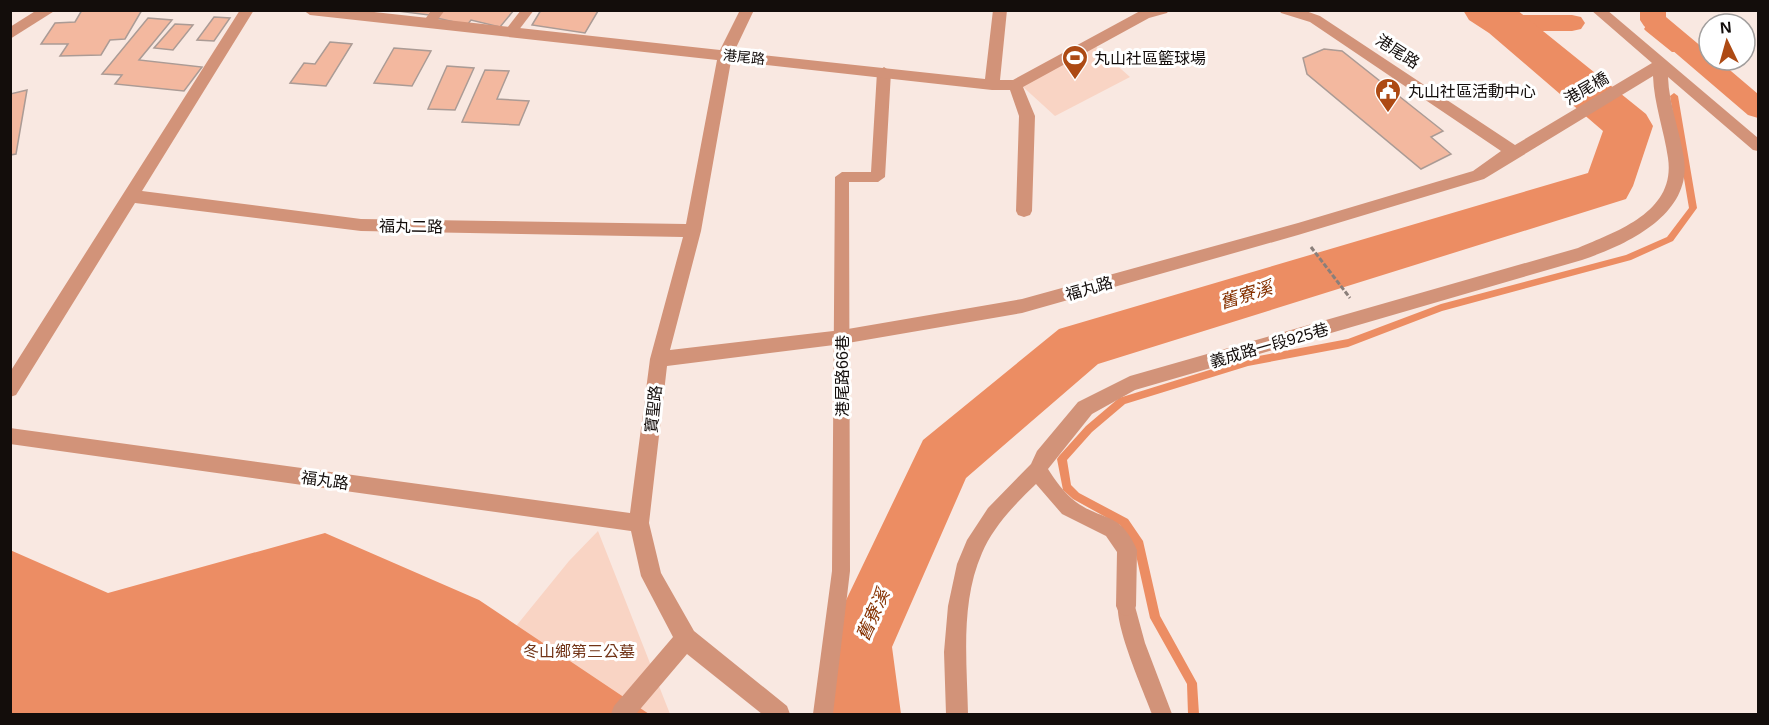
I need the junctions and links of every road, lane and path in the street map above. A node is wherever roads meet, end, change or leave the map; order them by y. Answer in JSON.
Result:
{"nodes":[{"id":1,"x":50,"y":10,"type":"edge"},
{"id":2,"x":247,"y":10,"type":"edge"},
{"id":3,"x":310,"y":10,"type":"edge"},
{"id":4,"x":439,"y":10,"type":"edge"},
{"id":5,"x":528,"y":10,"type":"edge"},
{"id":6,"x":747,"y":10,"type":"edge"},
{"id":7,"x":1000,"y":10,"type":"edge"},
{"id":8,"x":1162,"y":10,"type":"edge"},
{"id":9,"x":1286,"y":10,"type":"edge"},
{"id":10,"x":1598,"y":10,"type":"edge"},
{"id":11,"x":428,"y":23,"type":"junction"},
{"id":12,"x":510,"y":32,"type":"junction"},
{"id":13,"x":10,"y":34,"type":"edge"},
{"id":14,"x":725,"y":55,"type":"junction"},
{"id":15,"x":1660,"y":65,"type":"junction"},
{"id":16,"x":884,"y":72,"type":"junction"},
{"id":17,"x":992,"y":85,"type":"junction"},
{"id":18,"x":1015,"y":85,"type":"junction"},
{"id":19,"x":1758,"y":146,"type":"edge"},
{"id":20,"x":1504,"y":159,"type":"junction"},
{"id":21,"x":131,"y":196,"type":"junction"},
{"id":22,"x":1024,"y":211,"type":"dead end"},
{"id":23,"x":1298,"y":229,"type":"junction"},
{"id":24,"x":693,"y":231,"type":"junction"},
{"id":25,"x":1365,"y":318,"type":"junction"},
{"id":26,"x":842,"y":337,"type":"junction"},
{"id":27,"x":659,"y":359,"type":"junction"},
{"id":28,"x":10,"y":389,"type":"edge"},
{"id":29,"x":10,"y":436,"type":"edge"},
{"id":30,"x":1038,"y":470,"type":"junction"},
{"id":31,"x":639,"y":523,"type":"junction"},
{"id":32,"x":1126,"y":606,"type":"joint"},
{"id":33,"x":686,"y":639,"type":"junction"},
{"id":34,"x":622,"y":714,"type":"edge"},
{"id":35,"x":779,"y":714,"type":"edge"},
{"id":36,"x":823,"y":714,"type":"edge"},
{"id":37,"x":957,"y":714,"type":"edge"},
{"id":38,"x":1162,"y":714,"type":"edge"}],
"edges":[{"from":1,"to":13,"type":"street"},
{"from":2,"to":21,"type":"street"},
{"from":3,"to":11,"type":"street","name":"港尾路"},
{"from":4,"to":11,"type":"lane"},
{"from":5,"to":12,"type":"lane"},
{"from":6,"to":14,"type":"street","name":"寶聖路"},
{"from":7,"to":17,"type":"street"},
{"from":8,"to":18,"type":"street","name":"港尾路"},
{"from":9,"to":20,"type":"street","name":"港尾路"},
{"from":10,"to":15,"type":"street"},
{"from":11,"to":12,"type":"street","name":"港尾路"},
{"from":12,"to":14,"type":"street","name":"港尾路"},
{"from":14,"to":16,"type":"street","name":"港尾路"},
{"from":14,"to":24,"type":"street","name":"寶聖路"},
{"from":15,"to":19,"type":"street"},
{"from":15,"to":20,"type":"street","name":"港尾橋"},
{"from":15,"to":25,"type":"street","name":"義成路一段925巷"},
{"from":16,"to":17,"type":"street","name":"港尾路"},
{"from":16,"to":26,"type":"lane","name":"港尾路66巷"},
{"from":17,"to":18,"type":"street","name":"港尾路"},
{"from":18,"to":22,"type":"street"},
{"from":20,"to":23,"type":"street","name":"福丸路"},
{"from":21,"to":24,"type":"street","name":"福丸二路"},
{"from":21,"to":28,"type":"street"},
{"from":23,"to":25,"type":"path"},
{"from":23,"to":26,"type":"street","name":"福丸路"},
{"from":24,"to":27,"type":"street","name":"寶聖路"},
{"from":25,"to":30,"type":"street","name":"義成路一段925巷"},
{"from":26,"to":27,"type":"street","name":"福丸路"},
{"from":26,"to":36,"type":"lane","name":"港尾路66巷"},
{"from":27,"to":31,"type":"street","name":"寶聖路"},
{"from":29,"to":31,"type":"street","name":"福丸路"},
{"from":30,"to":32,"type":"street"},
{"from":30,"to":37,"type":"street","name":"義成路一段925巷"},
{"from":31,"to":33,"type":"street","name":"寶聖路"},
{"from":32,"to":38,"type":"lane"},
{"from":33,"to":34,"type":"street"},
{"from":33,"to":35,"type":"street","name":"寶聖路"}]}
